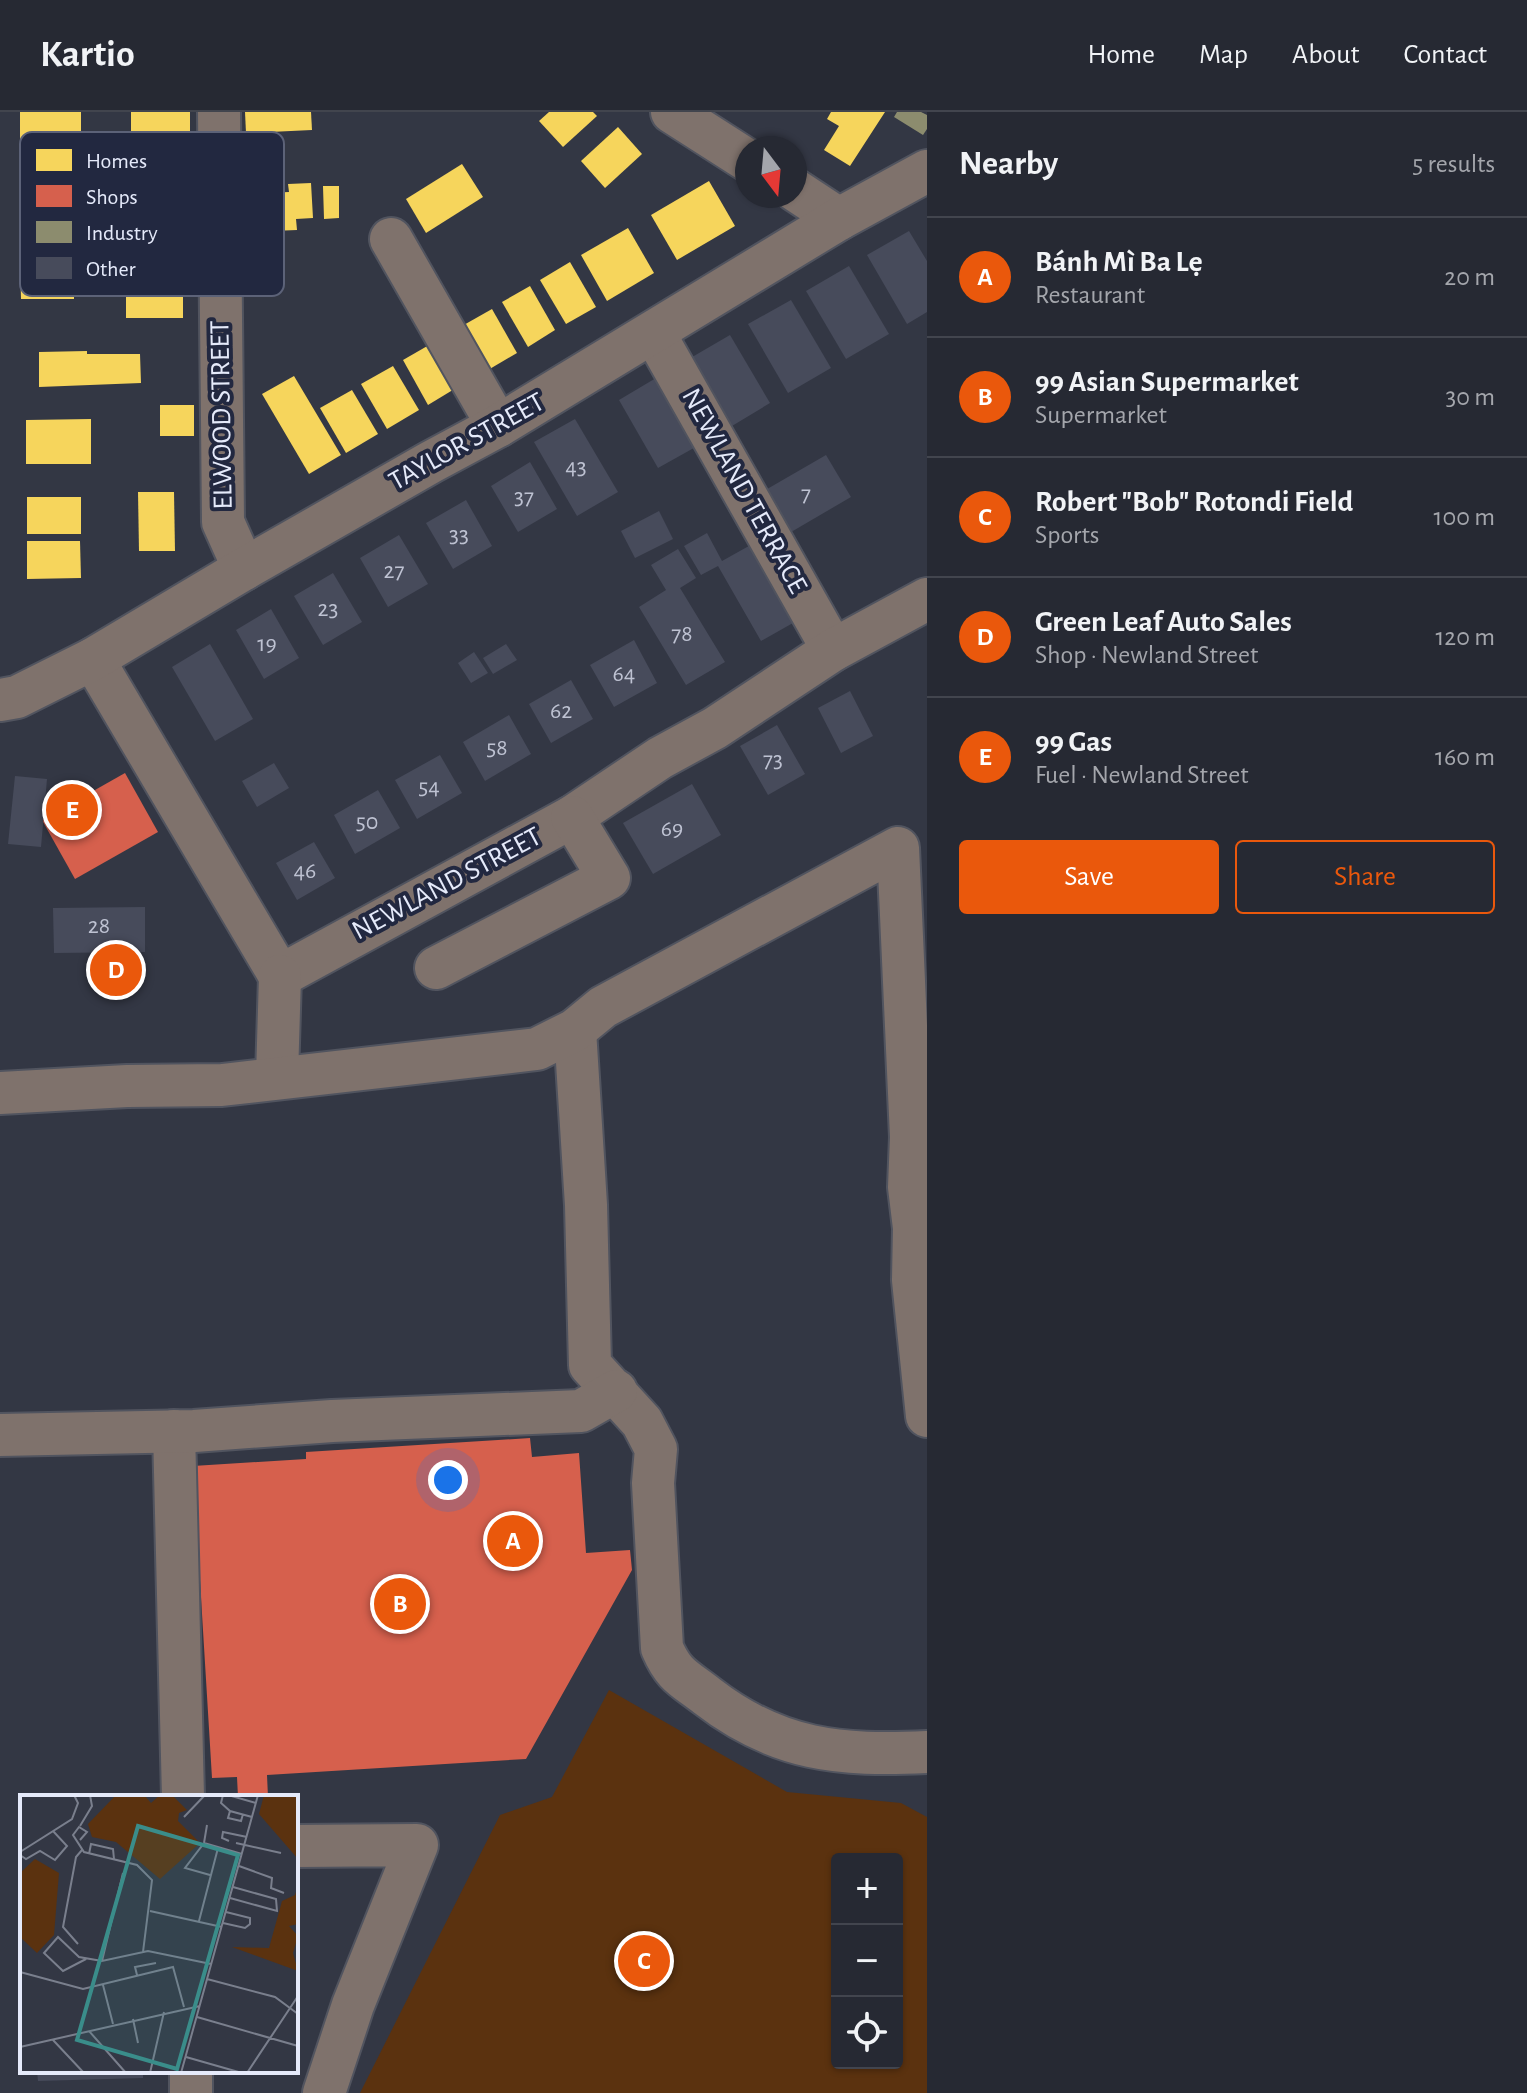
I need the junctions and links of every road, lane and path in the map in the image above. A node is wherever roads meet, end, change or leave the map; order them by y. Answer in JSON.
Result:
{"nodes":[{"id":1,"x":219,"y":112,"type":"edge"},
{"id":2,"x":672,"y":112,"type":"edge"},
{"id":3,"x":219,"y":132,"type":"edge"},
{"id":4,"x":735,"y":152,"type":"edge"},
{"id":5,"x":927,"y":171,"type":"edge"},
{"id":6,"x":807,"y":198,"type":"edge"},
{"id":7,"x":839,"y":219,"type":"junction"},
{"id":8,"x":391,"y":239,"type":"dead end"},
{"id":9,"x":221,"y":296,"type":"edge"},
{"id":10,"x":654,"y":333,"type":"junction"},
{"id":11,"x":498,"y":426,"type":"junction"},
{"id":12,"x":244,"y":569,"type":"junction"},
{"id":13,"x":927,"y":599,"type":"edge"},
{"id":14,"x":833,"y":650,"type":"junction"},
{"id":15,"x":93,"y":659,"type":"junction"},
{"id":16,"x":0,"y":700,"type":"edge"},
{"id":17,"x":572,"y":817,"type":"junction"},
{"id":18,"x":912,"y":846,"type":"edge"},
{"id":19,"x":436,"y":968,"type":"dead end"},
{"id":20,"x":280,"y":976,"type":"junction"},
{"id":21,"x":575,"y":1030,"type":"junction"},
{"id":22,"x":277,"y":1077,"type":"junction"},
{"id":23,"x":0,"y":1093,"type":"edge"},
{"id":24,"x":616,"y":1391,"type":"junction"},
{"id":25,"x":927,"y":1416,"type":"edge"},
{"id":26,"x":174,"y":1431,"type":"junction"},
{"id":27,"x":0,"y":1435,"type":"edge"},
{"id":28,"x":927,"y":1752,"type":"edge"},
{"id":29,"x":183,"y":1795,"type":"edge"},
{"id":30,"x":298,"y":1846,"type":"edge"},
{"id":31,"x":324,"y":2093,"type":"edge"}],
"edges":[{"from":1,"to":3,"type":"street","name":"ELWOOD STREET"},
{"from":2,"to":4,"type":"street"},
{"from":5,"to":7,"type":"street","name":"TAYLOR STREET"},
{"from":6,"to":7,"type":"street"},
{"from":7,"to":10,"type":"street","name":"TAYLOR STREET"},
{"from":8,"to":11,"type":"street"},
{"from":9,"to":12,"type":"street","name":"ELWOOD STREET"},
{"from":10,"to":11,"type":"street","name":"TAYLOR STREET"},
{"from":10,"to":14,"type":"street","name":"NEWLAND TERRACE"},
{"from":11,"to":12,"type":"street","name":"TAYLOR STREET"},
{"from":12,"to":15,"type":"street","name":"TAYLOR STREET"},
{"from":13,"to":14,"type":"street","name":"NEWLAND STREET"},
{"from":14,"to":17,"type":"street","name":"NEWLAND STREET"},
{"from":15,"to":16,"type":"street","name":"TAYLOR STREET"},
{"from":15,"to":20,"type":"street"},
{"from":17,"to":19,"type":"street"},
{"from":17,"to":20,"type":"street","name":"NEWLAND STREET"},
{"from":18,"to":21,"type":"street"},
{"from":18,"to":25,"type":"street"},
{"from":20,"to":22,"type":"street"},
{"from":21,"to":22,"type":"street"},
{"from":21,"to":24,"type":"street"},
{"from":22,"to":23,"type":"street"},
{"from":24,"to":26,"type":"street"},
{"from":24,"to":28,"type":"street"},
{"from":26,"to":27,"type":"street"},
{"from":26,"to":29,"type":"street"},
{"from":30,"to":31,"type":"street"}]}
